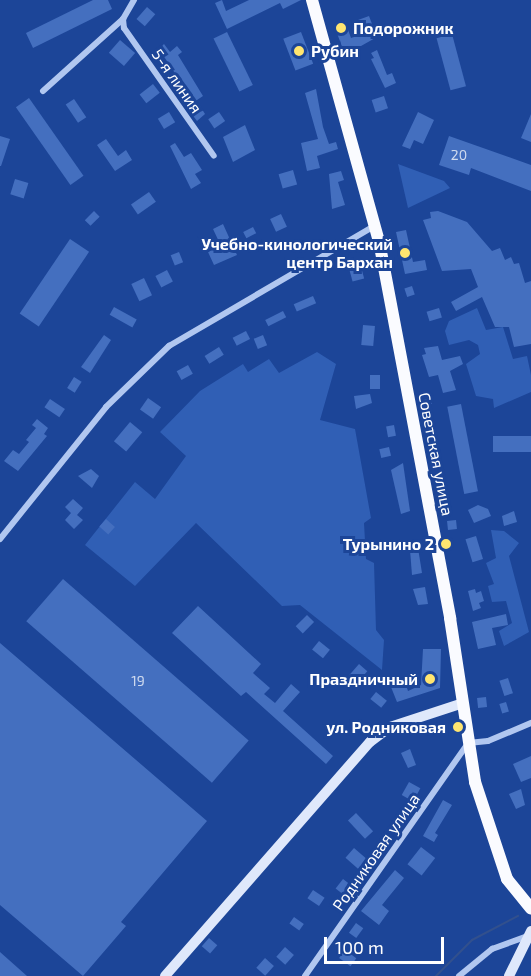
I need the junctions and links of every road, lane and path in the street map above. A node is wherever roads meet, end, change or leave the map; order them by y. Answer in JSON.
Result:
{"nodes":[{"id":1,"x":134,"y":0,"type":"edge"},
{"id":2,"x":312,"y":0,"type":"edge"},
{"id":3,"x":123,"y":19,"type":"junction"},
{"id":4,"x":42,"y":91,"type":"dead end"},
{"id":5,"x":214,"y":156,"type":"dead end"},
{"id":6,"x":374,"y":226,"type":"junction"},
{"id":7,"x":0,"y":539,"type":"edge"},
{"id":8,"x":463,"y":703,"type":"junction"},
{"id":9,"x":531,"y":723,"type":"edge"},
{"id":10,"x":468,"y":743,"type":"junction"},
{"id":11,"x":531,"y":909,"type":"edge"},
{"id":12,"x":529,"y":934,"type":"edge"},
{"id":13,"x":165,"y":976,"type":"edge"},
{"id":14,"x":304,"y":976,"type":"edge"},
{"id":15,"x":459,"y":976,"type":"edge"},
{"id":16,"x":509,"y":976,"type":"edge"}],
"edges":[{"from":1,"to":3,"type":"street"},
{"from":2,"to":6,"type":"main road","name":"Советская улица"},
{"from":3,"to":4,"type":"street"},
{"from":3,"to":5,"type":"street","name":"5-я линия"},
{"from":6,"to":7,"type":"street"},
{"from":6,"to":8,"type":"main road","name":"Советская улица"},
{"from":8,"to":10,"type":"main road","name":"Советская улица"},
{"from":8,"to":13,"type":"street"},
{"from":9,"to":10,"type":"street"},
{"from":10,"to":11,"type":"main road","name":"Советская улица"},
{"from":10,"to":14,"type":"street","name":"Родниковая улица"},
{"from":12,"to":15,"type":"street"},
{"from":12,"to":16,"type":"street"}]}
